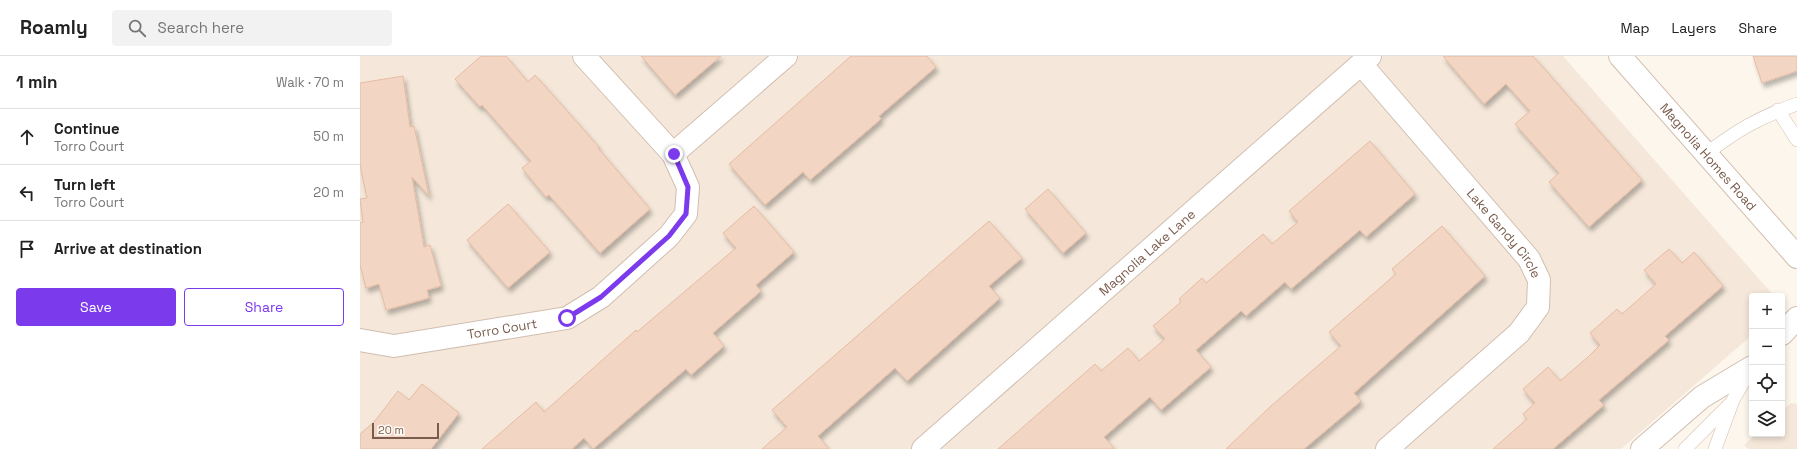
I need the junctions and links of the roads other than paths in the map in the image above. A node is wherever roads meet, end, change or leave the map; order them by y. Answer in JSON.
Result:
{"nodes":[{"id":1,"x":584,"y":56,"type":"edge"},
{"id":2,"x":786,"y":56,"type":"edge"},
{"id":3,"x":1620,"y":56,"type":"edge"},
{"id":4,"x":1366,"y":60,"type":"edge"},
{"id":5,"x":1797,"y":104,"type":"edge"},
{"id":6,"x":1778,"y":110,"type":"junction"},
{"id":7,"x":1797,"y":140,"type":"edge"},
{"id":8,"x":674,"y":154,"type":"junction"},
{"id":9,"x":1706,"y":154,"type":"junction"},
{"id":10,"x":1797,"y":257,"type":"edge"},
{"id":11,"x":1797,"y":318,"type":"edge"},
{"id":12,"x":1785,"y":331,"type":"edge"},
{"id":13,"x":360,"y":340,"type":"edge"},
{"id":14,"x":1749,"y":369,"type":"edge"},
{"id":15,"x":1749,"y":372,"type":"edge"},
{"id":16,"x":1734,"y":400,"type":"junction"},
{"id":17,"x":923,"y":449,"type":"edge"},
{"id":18,"x":1387,"y":449,"type":"edge"},
{"id":19,"x":1642,"y":449,"type":"edge"},
{"id":20,"x":1685,"y":449,"type":"edge"},
{"id":21,"x":1715,"y":449,"type":"edge"}],
"edges":[{"from":1,"to":8,"type":"street","name":"Torro Court"},
{"from":2,"to":8,"type":"street"},
{"from":3,"to":9,"type":"street","name":"Magnolia Homes Road"},
{"from":4,"to":17,"type":"street","name":"Magnolia Lake Lane"},
{"from":4,"to":18,"type":"street","name":"Lake Gandy Circle"},
{"from":5,"to":6,"type":"lane"},
{"from":6,"to":7,"type":"lane"},
{"from":6,"to":9,"type":"lane"},
{"from":8,"to":13,"type":"street","name":"Torro Court"},
{"from":9,"to":10,"type":"street","name":"Magnolia Homes Road"},
{"from":11,"to":12,"type":"street"},
{"from":14,"to":19,"type":"street"},
{"from":15,"to":16,"type":"lane"},
{"from":16,"to":20,"type":"lane"},
{"from":16,"to":21,"type":"lane"}]}
